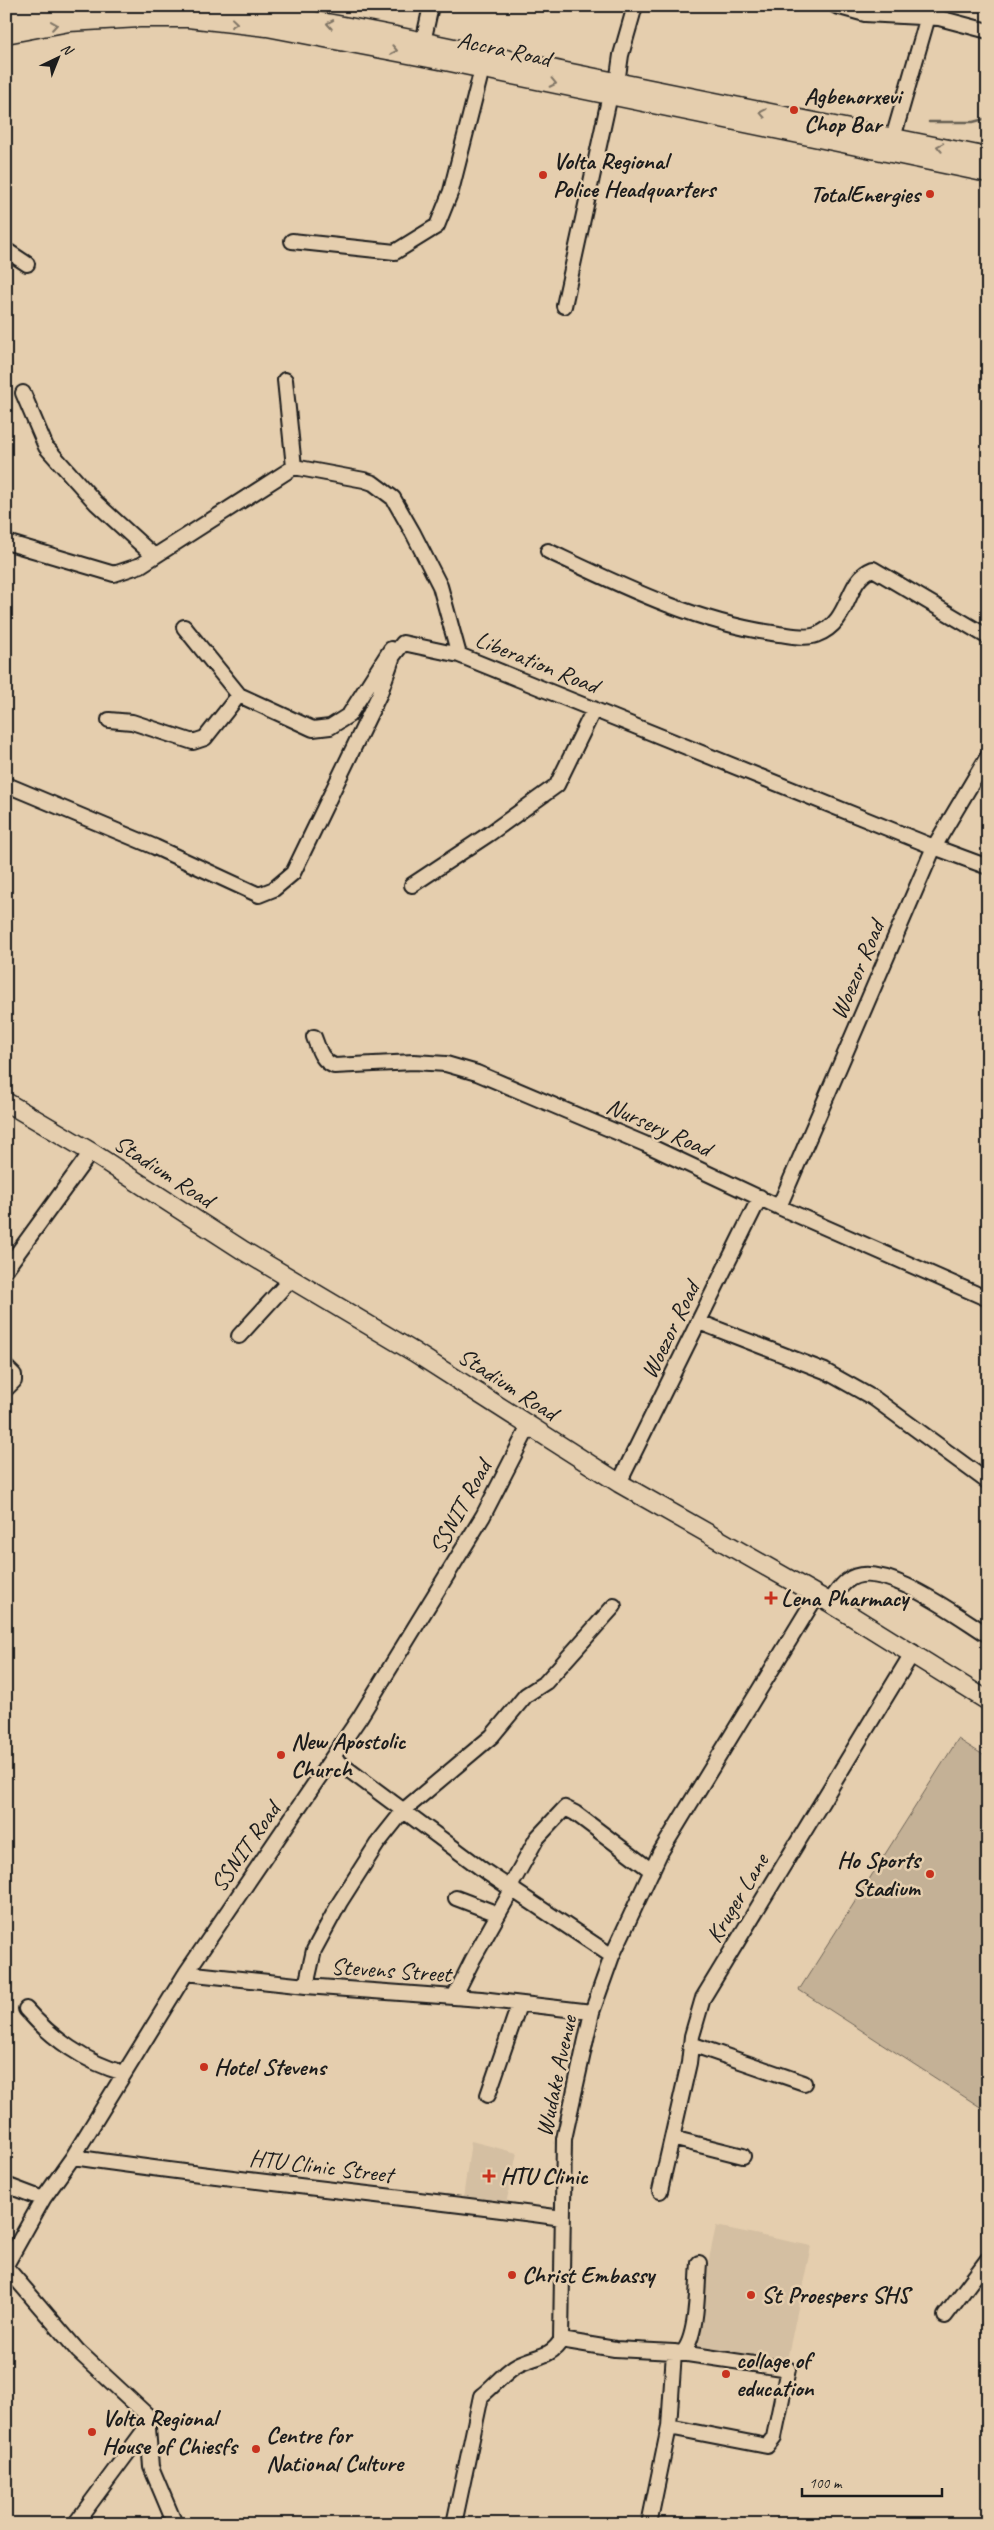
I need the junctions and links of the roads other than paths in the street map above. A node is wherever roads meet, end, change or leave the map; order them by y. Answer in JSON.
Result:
{"nodes":[{"id":1,"x":104,"y":6,"type":"edge"},
{"id":2,"x":208,"y":6,"type":"edge"},
{"id":3,"x":431,"y":6,"type":"edge"},
{"id":4,"x":635,"y":6,"type":"edge"},
{"id":5,"x":836,"y":6,"type":"edge"},
{"id":6,"x":929,"y":12,"type":"edge"},
{"id":7,"x":6,"y":19,"type":"edge"},
{"id":8,"x":988,"y":31,"type":"edge"},
{"id":9,"x":6,"y":34,"type":"edge"},
{"id":10,"x":423,"y":42,"type":"junction"},
{"id":11,"x":482,"y":69,"type":"junction"},
{"id":12,"x":614,"y":89,"type":"junction"},
{"id":13,"x":892,"y":138,"type":"junction"},
{"id":14,"x":988,"y":157,"type":"edge"},
{"id":15,"x":988,"y":173,"type":"edge"},
{"id":16,"x":292,"y":241,"type":"dead end"},
{"id":17,"x":6,"y":250,"type":"edge"},
{"id":18,"x":27,"y":264,"type":"dead end"},
{"id":19,"x":564,"y":306,"type":"dead end"},
{"id":20,"x":285,"y":380,"type":"dead end"},
{"id":21,"x":23,"y":393,"type":"dead end"},
{"id":22,"x":294,"y":467,"type":"junction"},
{"id":23,"x":6,"y":542,"type":"edge"},
{"id":24,"x":548,"y":551,"type":"dead end"},
{"id":25,"x":154,"y":556,"type":"junction"},
{"id":26,"x":184,"y":627,"type":"dead end"},
{"id":27,"x":988,"y":637,"type":"edge"},
{"id":28,"x":403,"y":643,"type":"junction"},
{"id":29,"x":458,"y":654,"type":"junction"},
{"id":30,"x":239,"y":695,"type":"junction"},
{"id":31,"x":594,"y":709,"type":"junction"},
{"id":32,"x":109,"y":720,"type":"dead end"},
{"id":33,"x":988,"y":756,"type":"edge"},
{"id":34,"x":7,"y":785,"type":"edge"},
{"id":35,"x":934,"y":847,"type":"junction"},
{"id":36,"x":988,"y":866,"type":"edge"},
{"id":37,"x":412,"y":885,"type":"dead end"},
{"id":38,"x":314,"y":1037,"type":"dead end"},
{"id":39,"x":6,"y":1102,"type":"edge"},
{"id":40,"x":90,"y":1152,"type":"junction"},
{"id":41,"x":760,"y":1197,"type":"junction"},
{"id":42,"x":779,"y":1207,"type":"junction"},
{"id":43,"x":6,"y":1269,"type":"edge"},
{"id":44,"x":291,"y":1279,"type":"junction"},
{"id":45,"x":988,"y":1299,"type":"edge"},
{"id":46,"x":699,"y":1322,"type":"junction"},
{"id":47,"x":239,"y":1336,"type":"dead end"},
{"id":48,"x":6,"y":1367,"type":"edge"},
{"id":49,"x":6,"y":1388,"type":"edge"},
{"id":50,"x":529,"y":1426,"type":"junction"},
{"id":51,"x":988,"y":1482,"type":"edge"},
{"id":52,"x":619,"y":1483,"type":"junction"},
{"id":53,"x":823,"y":1599,"type":"junction"},
{"id":54,"x":614,"y":1606,"type":"dead end"},
{"id":55,"x":988,"y":1635,"type":"edge"},
{"id":56,"x":913,"y":1652,"type":"junction"},
{"id":57,"x":988,"y":1701,"type":"edge"},
{"id":58,"x":334,"y":1759,"type":"junction"},
{"id":59,"x":404,"y":1810,"type":"junction"},
{"id":60,"x":652,"y":1871,"type":"junction"},
{"id":61,"x":511,"y":1887,"type":"junction"},
{"id":62,"x":456,"y":1898,"type":"dead end"},
{"id":63,"x":498,"y":1914,"type":"junction"},
{"id":64,"x":612,"y":1956,"type":"junction"},
{"id":65,"x":186,"y":1973,"type":"junction"},
{"id":66,"x":306,"y":1986,"type":"junction"},
{"id":67,"x":454,"y":1996,"type":"junction"},
{"id":68,"x":519,"y":2005,"type":"junction"},
{"id":69,"x":26,"y":2009,"type":"dead end"},
{"id":70,"x":592,"y":2012,"type":"junction"},
{"id":71,"x":691,"y":2044,"type":"junction"},
{"id":72,"x":124,"y":2073,"type":"junction"},
{"id":73,"x":804,"y":2083,"type":"dead end"},
{"id":74,"x":488,"y":2094,"type":"dead end"},
{"id":75,"x":672,"y":2138,"type":"junction"},
{"id":76,"x":743,"y":2156,"type":"dead end"},
{"id":77,"x":73,"y":2157,"type":"junction"},
{"id":78,"x":6,"y":2185,"type":"edge"},
{"id":79,"x":660,"y":2192,"type":"dead end"},
{"id":80,"x":43,"y":2199,"type":"junction"},
{"id":81,"x":563,"y":2218,"type":"junction"},
{"id":82,"x":988,"y":2259,"type":"edge"},
{"id":83,"x":698,"y":2263,"type":"dead end"},
{"id":84,"x":6,"y":2266,"type":"edge"},
{"id":85,"x":945,"y":2316,"type":"dead end"},
{"id":86,"x":561,"y":2340,"type":"junction"},
{"id":87,"x":678,"y":2352,"type":"junction"},
{"id":88,"x":149,"y":2424,"type":"junction"},
{"id":89,"x":669,"y":2427,"type":"junction"},
{"id":90,"x":75,"y":2524,"type":"edge"},
{"id":91,"x":175,"y":2524,"type":"edge"},
{"id":92,"x":454,"y":2524,"type":"edge"},
{"id":93,"x":649,"y":2524,"type":"edge"}],
"edges":[{"from":1,"to":7,"type":"main road"},
{"from":10,"to":2,"type":"main road","name":"Accra Road","one_way":true},
{"from":3,"to":10,"type":"street"},
{"from":4,"to":12,"type":"street"},
{"from":5,"to":6,"type":"street"},
{"from":6,"to":8,"type":"street"},
{"from":6,"to":13,"type":"street"},
{"from":9,"to":11,"type":"main road","name":"Accra Road","one_way":true},
{"from":10,"to":12,"type":"main road","name":"Accra Road"},
{"from":11,"to":12,"type":"main road","name":"Accra Road","one_way":true},
{"from":11,"to":16,"type":"street"},
{"from":13,"to":12,"type":"main road","name":"Accra Road","one_way":true},
{"from":12,"to":15,"type":"main road","name":"Accra Road"},
{"from":12,"to":19,"type":"street"},
{"from":14,"to":13,"type":"main road","name":"Accra Road","one_way":true},
{"from":17,"to":18,"type":"street"},
{"from":20,"to":22,"type":"street"},
{"from":21,"to":25,"type":"street"},
{"from":22,"to":25,"type":"street"},
{"from":22,"to":29,"type":"street","name":"Liberation Road"},
{"from":23,"to":25,"type":"street"},
{"from":24,"to":27,"type":"street"},
{"from":26,"to":30,"type":"street"},
{"from":28,"to":29,"type":"street"},
{"from":28,"to":30,"type":"street"},
{"from":28,"to":34,"type":"street"},
{"from":29,"to":31,"type":"street","name":"Liberation Road"},
{"from":30,"to":32,"type":"street"},
{"from":31,"to":35,"type":"street","name":"Liberation Road"},
{"from":31,"to":37,"type":"street"},
{"from":33,"to":35,"type":"street","name":"Woezor Road"},
{"from":35,"to":36,"type":"street","name":"Liberation Road"},
{"from":35,"to":42,"type":"street","name":"Woezor Road"},
{"from":38,"to":41,"type":"street","name":"Nursery Road"},
{"from":39,"to":40,"type":"main road","name":"Stadium Road"},
{"from":40,"to":43,"type":"street"},
{"from":40,"to":44,"type":"main road","name":"Stadium Road"},
{"from":41,"to":42,"type":"street","name":"Nursery Road"},
{"from":41,"to":46,"type":"street","name":"Woezor Road"},
{"from":42,"to":45,"type":"street","name":"Nursery Road"},
{"from":44,"to":47,"type":"street"},
{"from":44,"to":50,"type":"main road","name":"Stadium Road"},
{"from":46,"to":51,"type":"street"},
{"from":46,"to":52,"type":"street","name":"Woezor Road"},
{"from":48,"to":49,"type":"street"},
{"from":50,"to":52,"type":"main road","name":"Stadium Road"},
{"from":50,"to":58,"type":"street","name":"SSNIT Road"},
{"from":52,"to":53,"type":"main road","name":"Stadium Road"},
{"from":53,"to":55,"type":"street","name":"Wudake Avenue"},
{"from":53,"to":56,"type":"main road","name":"Stadium Road"},
{"from":53,"to":60,"type":"street","name":"Wudake Avenue"},
{"from":54,"to":59,"type":"street"},
{"from":56,"to":57,"type":"main road","name":"Stadium Road"},
{"from":56,"to":71,"type":"street","name":"Kruger Lane"},
{"from":58,"to":59,"type":"street"},
{"from":58,"to":65,"type":"street","name":"SSNIT Road"},
{"from":59,"to":61,"type":"street"},
{"from":59,"to":66,"type":"street"},
{"from":60,"to":61,"type":"street"},
{"from":60,"to":64,"type":"street","name":"Wudake Avenue"},
{"from":61,"to":63,"type":"street"},
{"from":61,"to":64,"type":"street"},
{"from":62,"to":63,"type":"street"},
{"from":63,"to":67,"type":"street"},
{"from":64,"to":70,"type":"street","name":"Wudake Avenue"},
{"from":65,"to":66,"type":"street","name":"Stevens Street"},
{"from":65,"to":72,"type":"street","name":"SSNIT Road"},
{"from":66,"to":67,"type":"street","name":"Stevens Street"},
{"from":67,"to":68,"type":"street","name":"Stevens Street"},
{"from":68,"to":70,"type":"street","name":"Stevens Street"},
{"from":68,"to":74,"type":"street"},
{"from":69,"to":72,"type":"street"},
{"from":70,"to":81,"type":"street","name":"Wudake Avenue"},
{"from":71,"to":73,"type":"street"},
{"from":71,"to":75,"type":"street","name":"Kruger Lane"},
{"from":72,"to":77,"type":"street","name":"SSNIT Road"},
{"from":75,"to":76,"type":"street"},
{"from":75,"to":79,"type":"street","name":"Kruger Lane"},
{"from":77,"to":80,"type":"street","name":"SSNIT Road"},
{"from":77,"to":81,"type":"street","name":"HTU Clinic Street"},
{"from":78,"to":80,"type":"street"},
{"from":80,"to":84,"type":"street","name":"SSNIT Road"},
{"from":81,"to":86,"type":"street","name":"Wudake Avenue"},
{"from":82,"to":85,"type":"street"},
{"from":83,"to":87,"type":"street"},
{"from":84,"to":88,"type":"street"},
{"from":86,"to":87,"type":"street"},
{"from":86,"to":92,"type":"street"},
{"from":87,"to":89,"type":"street"},
{"from":87,"to":89,"type":"street"},
{"from":88,"to":90,"type":"street"},
{"from":88,"to":91,"type":"street"},
{"from":89,"to":93,"type":"street"}]}
